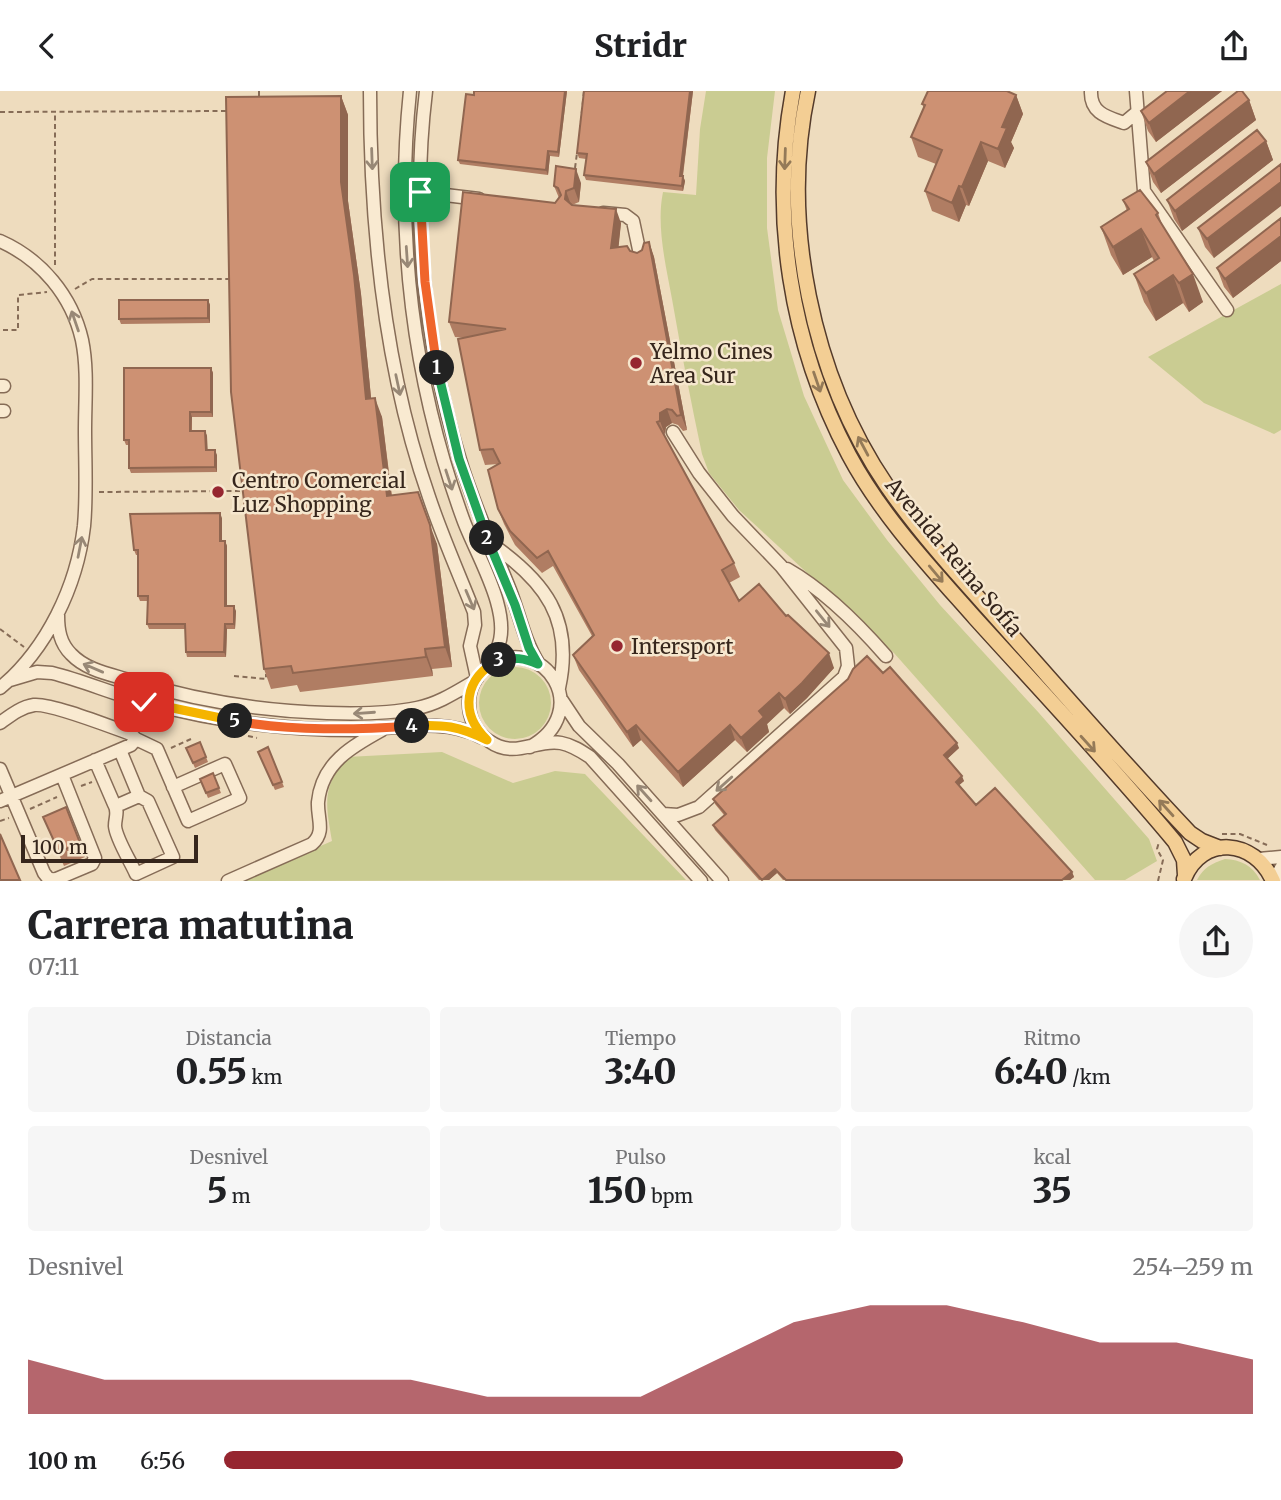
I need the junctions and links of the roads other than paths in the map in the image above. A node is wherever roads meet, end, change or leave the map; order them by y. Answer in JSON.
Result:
{"nodes":[{"id":1,"x":370,"y":91,"type":"edge"},
{"id":2,"x":410,"y":91,"type":"edge"},
{"id":3,"x":426,"y":91,"type":"edge"},
{"id":4,"x":793,"y":91,"type":"edge"},
{"id":5,"x":808,"y":91,"type":"edge"},
{"id":6,"x":1091,"y":91,"type":"edge"},
{"id":7,"x":1136,"y":91,"type":"edge"},
{"id":8,"x":1136,"y":113,"type":"junction"},
{"id":9,"x":420,"y":192,"type":"junction"},
{"id":10,"x":495,"y":201,"type":"edge"},
{"id":11,"x":592,"y":212,"type":"edge"},
{"id":12,"x":0,"y":241,"type":"edge"},
{"id":13,"x":641,"y":259,"type":"edge"},
{"id":14,"x":1227,"y":310,"type":"dead end"},
{"id":15,"x":673,"y":432,"type":"dead end"},
{"id":16,"x":489,"y":542,"type":"junction"},
{"id":17,"x":781,"y":566,"type":"junction"},
{"id":18,"x":58,"y":611,"type":"junction"},
{"id":19,"x":886,"y":656,"type":"dead end"},
{"id":20,"x":538,"y":664,"type":"junction"},
{"id":21,"x":486,"y":667,"type":"junction"},
{"id":22,"x":475,"y":679,"type":"junction"},
{"id":23,"x":5,"y":684,"type":"edge"},
{"id":24,"x":560,"y":694,"type":"junction"},
{"id":25,"x":3,"y":721,"type":"edge"},
{"id":26,"x":385,"y":728,"type":"junction"},
{"id":27,"x":136,"y":739,"type":"junction"},
{"id":28,"x":487,"y":740,"type":"junction"},
{"id":29,"x":530,"y":747,"type":"junction"},
{"id":30,"x":120,"y":750,"type":"junction"},
{"id":31,"x":95,"y":760,"type":"junction"},
{"id":32,"x":0,"y":769,"type":"edge"},
{"id":33,"x":62,"y":775,"type":"junction"},
{"id":34,"x":173,"y":787,"type":"junction"},
{"id":35,"x":139,"y":796,"type":"junction"},
{"id":36,"x":6,"y":799,"type":"edge"},
{"id":37,"x":116,"y":806,"type":"junction"},
{"id":38,"x":663,"y":814,"type":"junction"},
{"id":39,"x":1219,"y":841,"type":"junction"},
{"id":40,"x":1281,"y":857,"type":"edge"},
{"id":41,"x":1259,"y":859,"type":"junction"},
{"id":42,"x":1281,"y":868,"type":"edge"},
{"id":43,"x":1185,"y":878,"type":"edge"},
{"id":44,"x":228,"y":880,"type":"edge"},
{"id":45,"x":701,"y":880,"type":"edge"},
{"id":46,"x":722,"y":880,"type":"edge"},
{"id":47,"x":1273,"y":880,"type":"edge"}],
"edges":[{"from":1,"to":22,"type":"street","one_way":true},
{"from":2,"to":21,"type":"street","one_way":true},
{"from":3,"to":9,"type":"street"},
{"from":4,"to":43,"type":"main road","name":"Avenida Reina Sofía","one_way":true},
{"from":39,"to":5,"type":"main road","name":"Avenida Reina Sofía","one_way":true},
{"from":6,"to":8,"type":"street"},
{"from":7,"to":8,"type":"street"},
{"from":8,"to":14,"type":"street"},
{"from":9,"to":10,"type":"street"},
{"from":9,"to":16,"type":"street"},
{"from":11,"to":13,"type":"street"},
{"from":18,"to":12,"type":"street","one_way":true},
{"from":15,"to":17,"type":"street"},
{"from":16,"to":20,"type":"street"},
{"from":16,"to":24,"type":"street"},
{"from":17,"to":19,"type":"street"},
{"from":17,"to":38,"type":"street","one_way":true},
{"from":22,"to":18,"type":"street","one_way":true},
{"from":18,"to":23,"type":"street"},
{"from":20,"to":21,"type":"street"},
{"from":20,"to":24,"type":"street"},
{"from":21,"to":22,"type":"street"},
{"from":22,"to":28,"type":"street"},
{"from":23,"to":26,"type":"street"},
{"from":24,"to":29,"type":"street"},
{"from":38,"to":24,"type":"street","one_way":true},
{"from":25,"to":27,"type":"street"},
{"from":26,"to":28,"type":"street"},
{"from":26,"to":44,"type":"street"},
{"from":27,"to":30,"type":"street"},
{"from":27,"to":34,"type":"street"},
{"from":28,"to":29,"type":"street"},
{"from":29,"to":45,"type":"street"},
{"from":30,"to":31,"type":"street"},
{"from":30,"to":35,"type":"street"},
{"from":31,"to":33,"type":"street"},
{"from":31,"to":37,"type":"street"},
{"from":32,"to":36,"type":"street"},
{"from":33,"to":36,"type":"street"},
{"from":33,"to":36,"type":"street"},
{"from":34,"to":34,"type":"street"},
{"from":35,"to":37,"type":"street"},
{"from":35,"to":37,"type":"street"},
{"from":38,"to":46,"type":"street"},
{"from":39,"to":41,"type":"main road","name":"Avenida Reina Sofía"},
{"from":39,"to":43,"type":"main road"},
{"from":40,"to":41,"type":"street"},
{"from":41,"to":47,"type":"main road"},
{"from":42,"to":47,"type":"street"}]}
